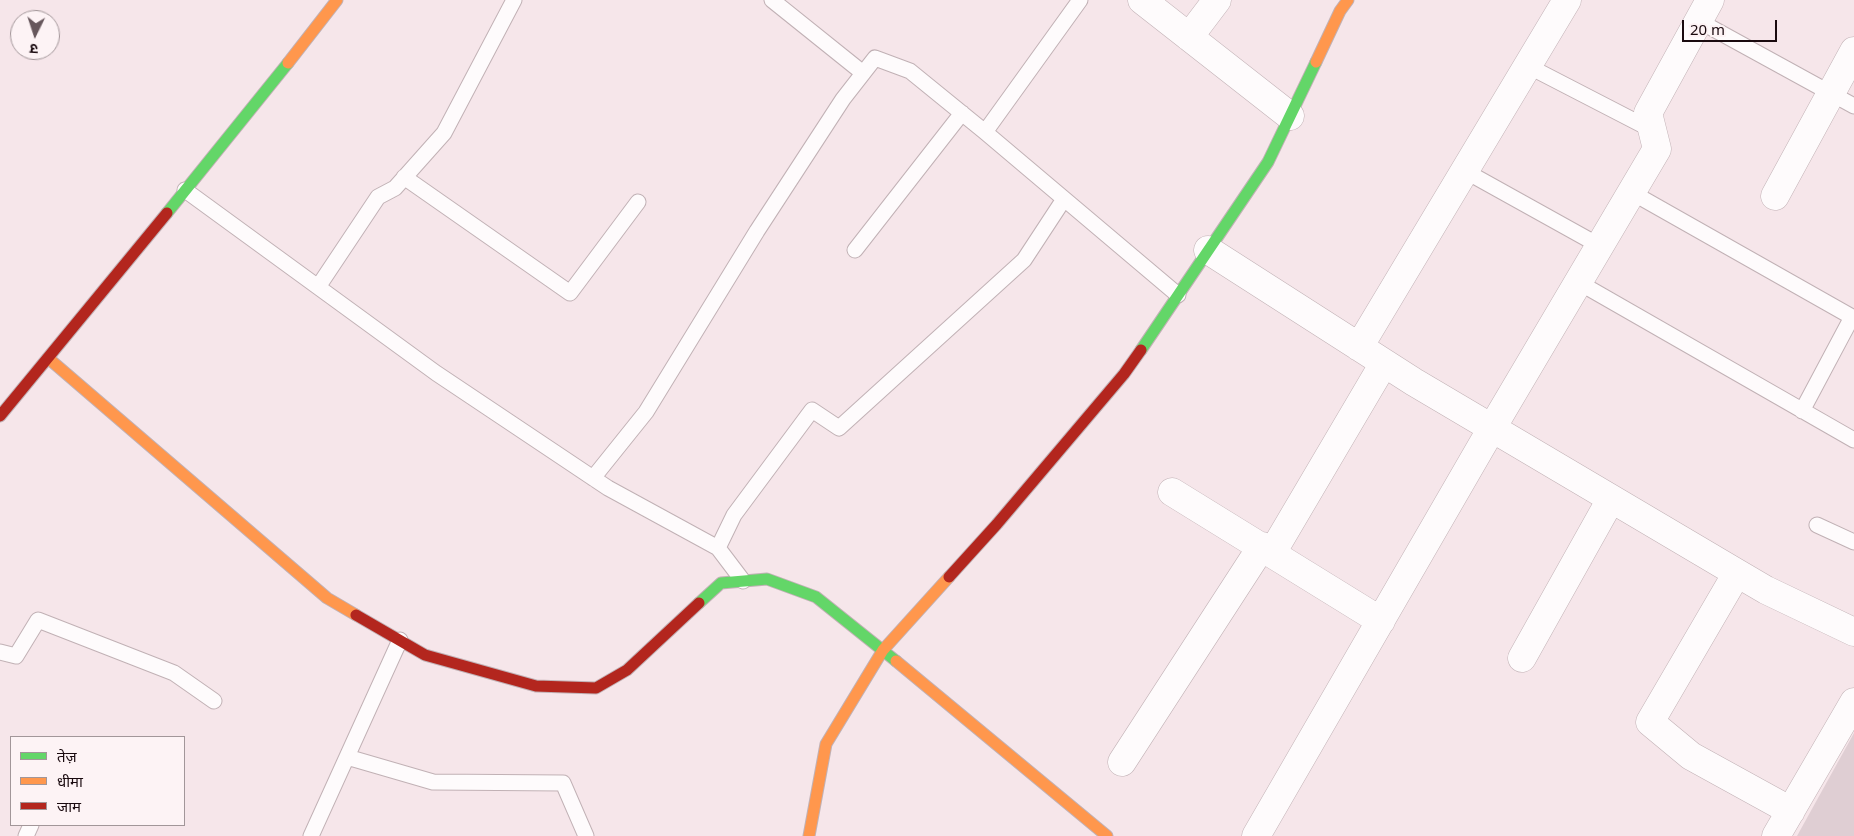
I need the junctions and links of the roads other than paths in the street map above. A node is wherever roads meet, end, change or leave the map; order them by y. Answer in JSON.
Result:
{"nodes":[{"id":1,"x":337,"y":0,"type":"edge"},
{"id":2,"x":514,"y":0,"type":"edge"},
{"id":3,"x":772,"y":0,"type":"edge"},
{"id":4,"x":1080,"y":0,"type":"edge"},
{"id":5,"x":1142,"y":0,"type":"edge"},
{"id":6,"x":1217,"y":0,"type":"edge"},
{"id":7,"x":1348,"y":0,"type":"edge"},
{"id":8,"x":1567,"y":0,"type":"edge"},
{"id":9,"x":1704,"y":11,"type":"edge"},
{"id":10,"x":1189,"y":37,"type":"junction"},
{"id":11,"x":1854,"y":51,"type":"edge"},
{"id":12,"x":1528,"y":66,"type":"junction"},
{"id":13,"x":863,"y":73,"type":"junction"},
{"id":14,"x":1842,"y":100,"type":"edge"},
{"id":15,"x":962,"y":113,"type":"junction"},
{"id":16,"x":1290,"y":116,"type":"junction"},
{"id":17,"x":1652,"y":130,"type":"junction"},
{"id":18,"x":985,"y":132,"type":"junction"},
{"id":19,"x":1465,"y":171,"type":"junction"},
{"id":20,"x":404,"y":177,"type":"junction"},
{"id":21,"x":185,"y":190,"type":"junction"},
{"id":22,"x":1631,"y":192,"type":"junction"},
{"id":23,"x":1775,"y":196,"type":"dead end"},
{"id":24,"x":1064,"y":198,"type":"junction"},
{"id":25,"x":638,"y":202,"type":"dead end"},
{"id":26,"x":1600,"y":246,"type":"junction"},
{"id":27,"x":855,"y":250,"type":"dead end"},
{"id":28,"x":1208,"y":250,"type":"junction"},
{"id":29,"x":1578,"y":282,"type":"junction"},
{"id":30,"x":318,"y":287,"type":"junction"},
{"id":31,"x":1178,"y":296,"type":"junction"},
{"id":32,"x":1359,"y":347,"type":"junction"},
{"id":33,"x":48,"y":358,"type":"junction"},
{"id":34,"x":1384,"y":363,"type":"junction"},
{"id":35,"x":1802,"y":411,"type":"junction"},
{"id":36,"x":0,"y":416,"type":"edge"},
{"id":37,"x":1492,"y":428,"type":"junction"},
{"id":38,"x":1854,"y":440,"type":"edge"},
{"id":39,"x":593,"y":478,"type":"junction"},
{"id":40,"x":1172,"y":492,"type":"dead end"},
{"id":41,"x":1611,"y":499,"type":"junction"},
{"id":42,"x":1817,"y":525,"type":"dead end"},
{"id":43,"x":1854,"y":542,"type":"edge"},
{"id":44,"x":718,"y":548,"type":"junction"},
{"id":45,"x":1267,"y":550,"type":"junction"},
{"id":46,"x":1737,"y":573,"type":"junction"},
{"id":47,"x":743,"y":581,"type":"junction"},
{"id":48,"x":1381,"y":620,"type":"junction"},
{"id":49,"x":1854,"y":632,"type":"edge"},
{"id":50,"x":400,"y":640,"type":"junction"},
{"id":51,"x":883,"y":650,"type":"junction"},
{"id":52,"x":0,"y":652,"type":"edge"},
{"id":53,"x":1522,"y":658,"type":"dead end"},
{"id":54,"x":214,"y":701,"type":"dead end"},
{"id":55,"x":1854,"y":702,"type":"edge"},
{"id":56,"x":347,"y":757,"type":"junction"},
{"id":57,"x":1122,"y":762,"type":"dead end"},
{"id":58,"x":1791,"y":811,"type":"junction"},
{"id":59,"x":311,"y":836,"type":"edge"},
{"id":60,"x":586,"y":836,"type":"edge"},
{"id":61,"x":809,"y":836,"type":"edge"},
{"id":62,"x":1107,"y":836,"type":"edge"},
{"id":63,"x":1256,"y":836,"type":"edge"},
{"id":64,"x":1776,"y":836,"type":"edge"}],
"edges":[{"from":1,"to":21,"type":"street"},
{"from":2,"to":20,"type":"lane"},
{"from":3,"to":13,"type":"lane"},
{"from":4,"to":18,"type":"lane"},
{"from":5,"to":10,"type":"street"},
{"from":6,"to":10,"type":"street"},
{"from":7,"to":16,"type":"street"},
{"from":8,"to":12,"type":"street"},
{"from":9,"to":14,"type":"lane"},
{"from":9,"to":17,"type":"street"},
{"from":10,"to":16,"type":"street"},
{"from":11,"to":14,"type":"street"},
{"from":12,"to":17,"type":"lane"},
{"from":12,"to":19,"type":"street"},
{"from":13,"to":15,"type":"lane"},
{"from":13,"to":39,"type":"lane"},
{"from":14,"to":23,"type":"street"},
{"from":15,"to":18,"type":"lane"},
{"from":15,"to":27,"type":"lane"},
{"from":16,"to":28,"type":"street"},
{"from":17,"to":22,"type":"street"},
{"from":18,"to":24,"type":"lane"},
{"from":19,"to":26,"type":"lane"},
{"from":19,"to":32,"type":"street"},
{"from":20,"to":25,"type":"lane"},
{"from":20,"to":30,"type":"lane"},
{"from":21,"to":30,"type":"lane"},
{"from":21,"to":33,"type":"street"},
{"from":22,"to":26,"type":"street"},
{"from":22,"to":35,"type":"lane"},
{"from":24,"to":31,"type":"lane"},
{"from":24,"to":44,"type":"lane"},
{"from":26,"to":29,"type":"street"},
{"from":28,"to":31,"type":"street"},
{"from":28,"to":32,"type":"street"},
{"from":29,"to":35,"type":"lane"},
{"from":29,"to":37,"type":"street"},
{"from":30,"to":39,"type":"lane"},
{"from":31,"to":51,"type":"street"},
{"from":32,"to":34,"type":"street"},
{"from":33,"to":36,"type":"street"},
{"from":33,"to":50,"type":"street"},
{"from":34,"to":37,"type":"street"},
{"from":34,"to":45,"type":"street"},
{"from":35,"to":38,"type":"lane"},
{"from":37,"to":41,"type":"street"},
{"from":37,"to":48,"type":"street"},
{"from":39,"to":44,"type":"lane"},
{"from":40,"to":45,"type":"street"},
{"from":41,"to":46,"type":"street"},
{"from":41,"to":53,"type":"street"},
{"from":42,"to":43,"type":"lane"},
{"from":44,"to":47,"type":"lane"},
{"from":45,"to":48,"type":"street"},
{"from":45,"to":57,"type":"street"},
{"from":46,"to":49,"type":"street"},
{"from":46,"to":58,"type":"street"},
{"from":47,"to":50,"type":"street"},
{"from":47,"to":51,"type":"street"},
{"from":48,"to":63,"type":"street"},
{"from":50,"to":56,"type":"lane"},
{"from":51,"to":61,"type":"street"},
{"from":51,"to":62,"type":"street"},
{"from":52,"to":54,"type":"lane"},
{"from":55,"to":58,"type":"street"},
{"from":56,"to":59,"type":"lane"},
{"from":56,"to":60,"type":"lane"},
{"from":58,"to":64,"type":"street"}]}
